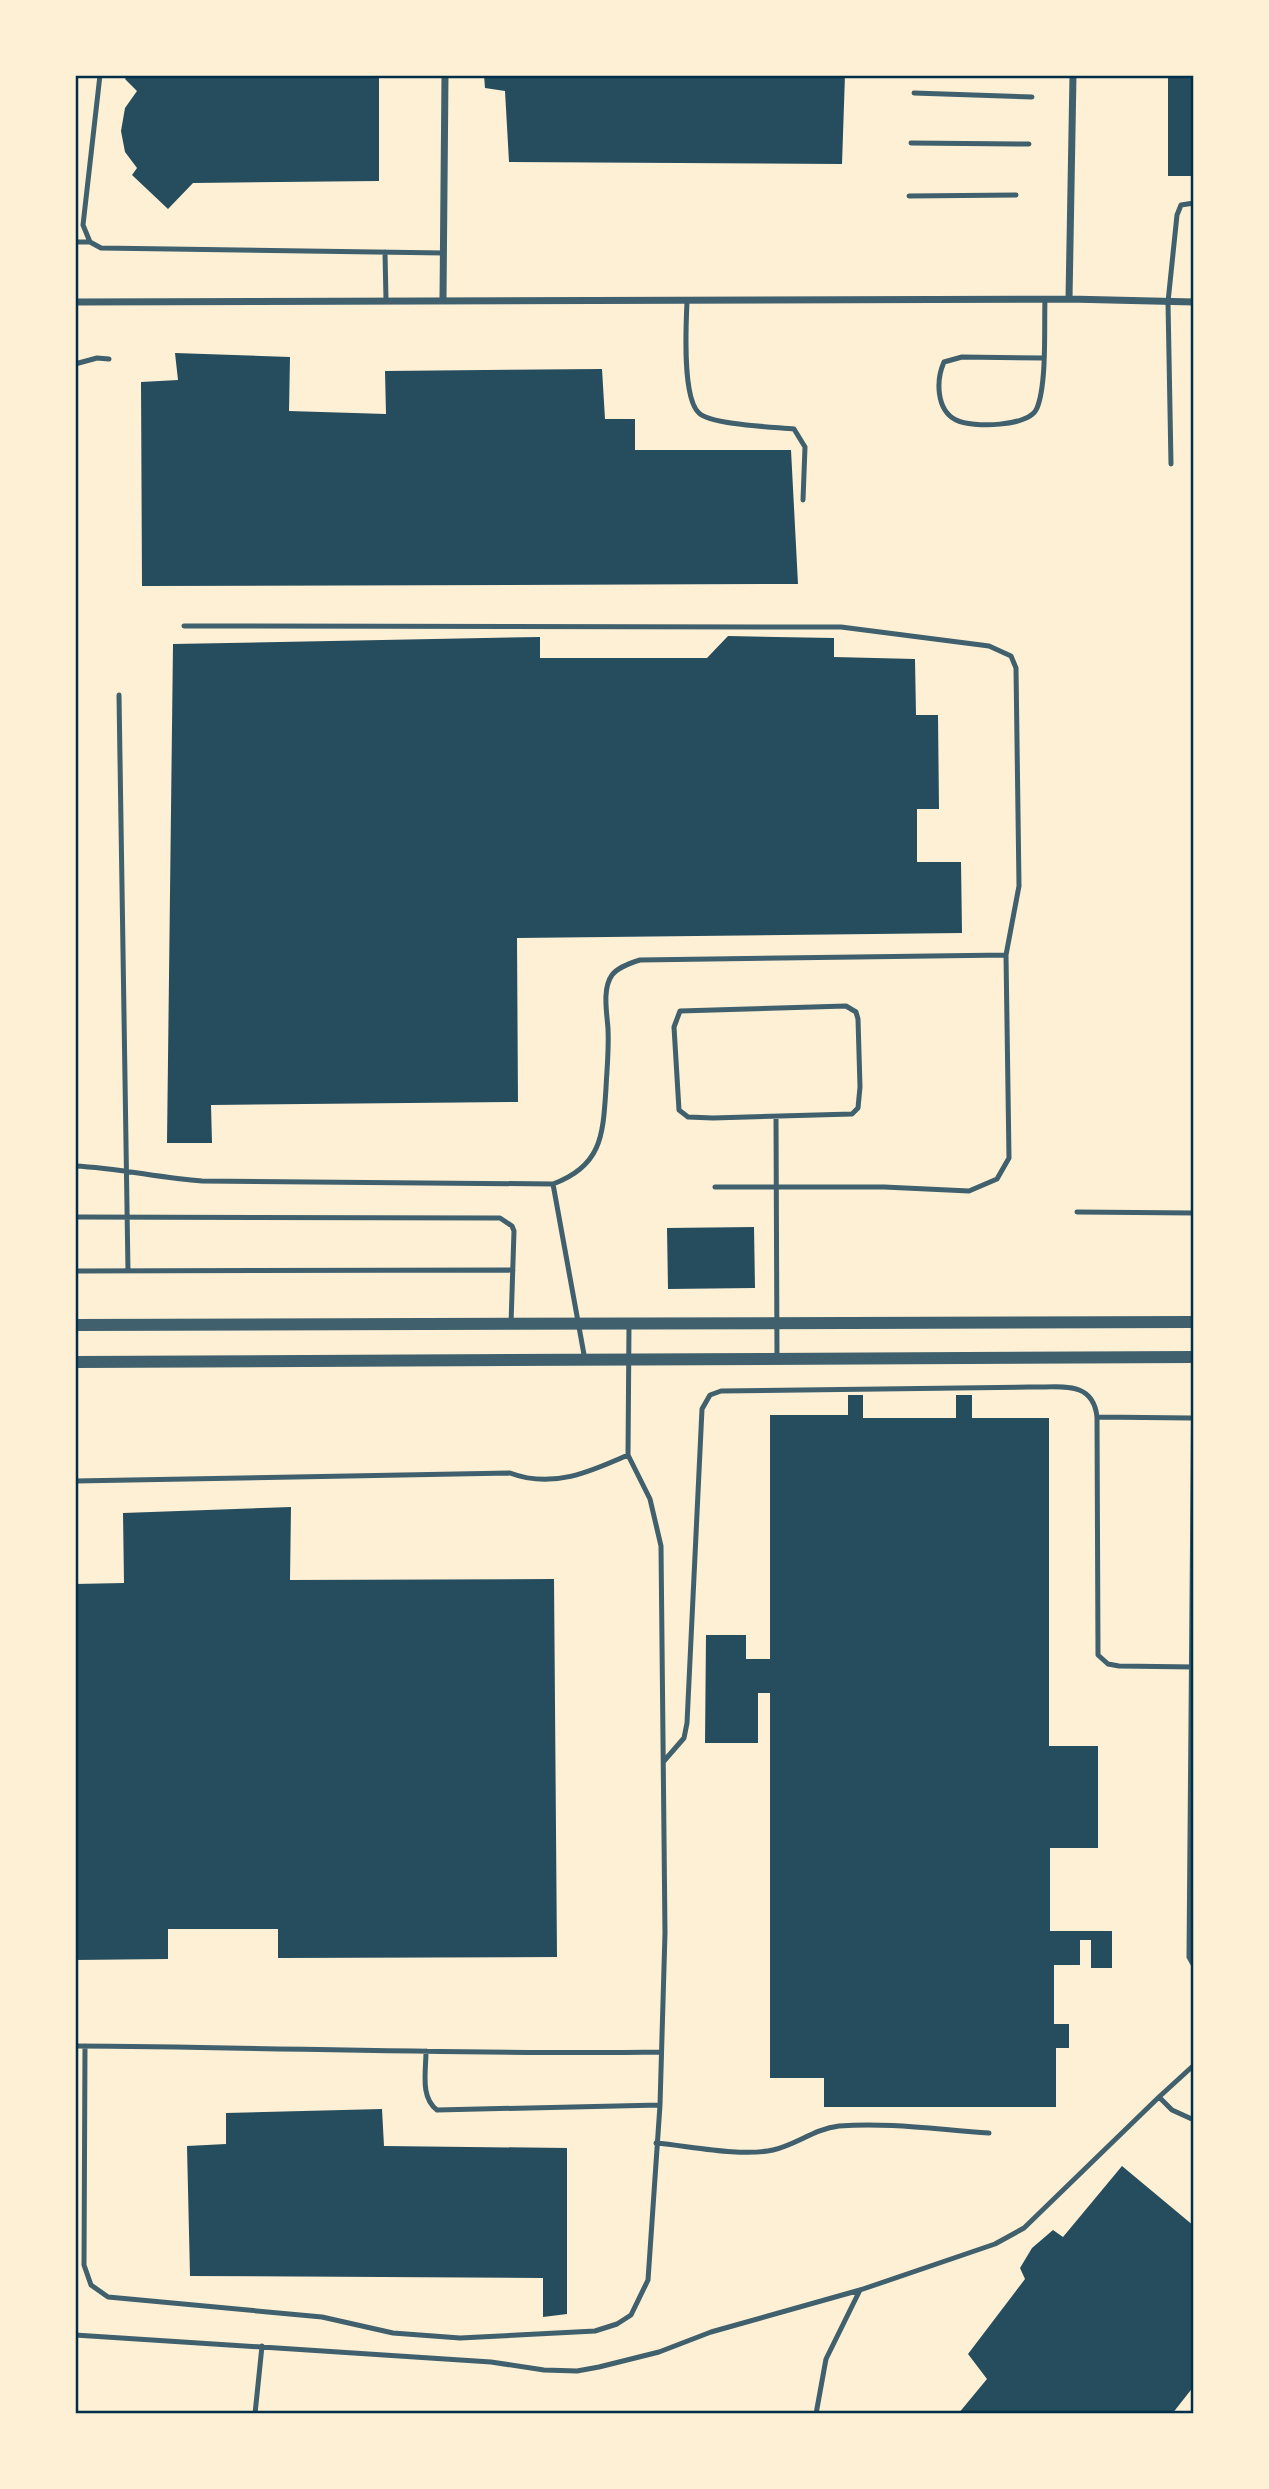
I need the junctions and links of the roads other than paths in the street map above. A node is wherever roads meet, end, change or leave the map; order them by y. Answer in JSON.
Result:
{"nodes":[{"id":1,"x":100,"y":75,"type":"edge"},
{"id":2,"x":445,"y":75,"type":"edge"},
{"id":3,"x":1073,"y":75,"type":"edge"},
{"id":4,"x":914,"y":93,"type":"dead end"},
{"id":5,"x":1032,"y":97,"type":"dead end"},
{"id":6,"x":911,"y":143,"type":"dead end"},
{"id":7,"x":1029,"y":144,"type":"dead end"},
{"id":8,"x":1016,"y":195,"type":"dead end"},
{"id":9,"x":909,"y":196,"type":"dead end"},
{"id":10,"x":1194,"y":203,"type":"edge"},
{"id":11,"x":75,"y":242,"type":"edge"},
{"id":12,"x":90,"y":242,"type":"junction"},
{"id":13,"x":385,"y":252,"type":"junction"},
{"id":14,"x":444,"y":253,"type":"junction"},
{"id":15,"x":443,"y":299,"type":"junction"},
{"id":16,"x":1045,"y":299,"type":"junction"},
{"id":17,"x":1069,"y":299,"type":"junction"},
{"id":18,"x":386,"y":300,"type":"junction"},
{"id":19,"x":75,"y":302,"type":"edge"},
{"id":20,"x":687,"y":302,"type":"junction"},
{"id":21,"x":1168,"y":302,"type":"junction"},
{"id":22,"x":1194,"y":302,"type":"edge"},
{"id":23,"x":1043,"y":358,"type":"junction"},
{"id":24,"x":110,"y":359,"type":"dead end"},
{"id":25,"x":75,"y":364,"type":"edge"},
{"id":26,"x":1171,"y":464,"type":"dead end"},
{"id":27,"x":803,"y":500,"type":"dead end"},
{"id":28,"x":184,"y":626,"type":"dead end"},
{"id":29,"x":119,"y":695,"type":"dead end"},
{"id":30,"x":1006,"y":955,"type":"junction"},
{"id":31,"x":776,"y":1117,"type":"junction"},
{"id":32,"x":75,"y":1166,"type":"edge"},
{"id":33,"x":125,"y":1169,"type":"junction"},
{"id":34,"x":554,"y":1184,"type":"junction"},
{"id":35,"x":775,"y":1186,"type":"junction"},
{"id":36,"x":715,"y":1187,"type":"dead end"},
{"id":37,"x":1077,"y":1212,"type":"dead end"},
{"id":38,"x":1194,"y":1213,"type":"edge"},
{"id":39,"x":75,"y":1217,"type":"edge"},
{"id":40,"x":127,"y":1217,"type":"junction"},
{"id":41,"x":513,"y":1270,"type":"junction"},
{"id":42,"x":75,"y":1271,"type":"edge"},
{"id":43,"x":128,"y":1271,"type":"junction"},
{"id":44,"x":1194,"y":1322,"type":"edge"},
{"id":45,"x":629,"y":1323,"type":"junction"},
{"id":46,"x":778,"y":1323,"type":"junction"},
{"id":47,"x":512,"y":1324,"type":"junction"},
{"id":48,"x":579,"y":1324,"type":"junction"},
{"id":49,"x":75,"y":1325,"type":"edge"},
{"id":50,"x":1194,"y":1336,"type":"edge"},
{"id":51,"x":1194,"y":1357,"type":"edge"},
{"id":52,"x":628,"y":1359,"type":"junction"},
{"id":53,"x":777,"y":1359,"type":"junction"},
{"id":54,"x":586,"y":1360,"type":"junction"},
{"id":55,"x":75,"y":1362,"type":"edge"},
{"id":56,"x":1194,"y":1364,"type":"edge"},
{"id":57,"x":1097,"y":1417,"type":"junction"},
{"id":58,"x":1191,"y":1418,"type":"junction"},
{"id":59,"x":628,"y":1455,"type":"junction"},
{"id":60,"x":75,"y":1481,"type":"edge"},
{"id":61,"x":1191,"y":1667,"type":"edge"},
{"id":62,"x":663,"y":1761,"type":"junction"},
{"id":63,"x":1194,"y":1966,"type":"edge"},
{"id":64,"x":75,"y":2046,"type":"edge"},
{"id":65,"x":85,"y":2046,"type":"junction"},
{"id":66,"x":426,"y":2051,"type":"junction"},
{"id":67,"x":661,"y":2052,"type":"junction"},
{"id":68,"x":1194,"y":2065,"type":"edge"},
{"id":69,"x":1159,"y":2097,"type":"junction"},
{"id":70,"x":660,"y":2105,"type":"junction"},
{"id":71,"x":1194,"y":2120,"type":"edge"},
{"id":72,"x":989,"y":2133,"type":"dead end"},
{"id":73,"x":656,"y":2143,"type":"junction"},
{"id":74,"x":860,"y":2290,"type":"junction"},
{"id":75,"x":75,"y":2335,"type":"edge"},
{"id":76,"x":262,"y":2346,"type":"junction"},
{"id":77,"x":256,"y":2414,"type":"edge"},
{"id":78,"x":816,"y":2414,"type":"edge"}],
"edges":[{"from":1,"to":12,"type":"lane"},
{"from":2,"to":14,"type":"street"},
{"from":3,"to":17,"type":"street"},
{"from":4,"to":5,"type":"lane"},
{"from":6,"to":7,"type":"lane"},
{"from":8,"to":9,"type":"lane"},
{"from":10,"to":21,"type":"lane"},
{"from":11,"to":12,"type":"lane"},
{"from":12,"to":13,"type":"lane"},
{"from":13,"to":14,"type":"lane"},
{"from":13,"to":18,"type":"lane"},
{"from":14,"to":15,"type":"street"},
{"from":15,"to":18,"type":"street"},
{"from":15,"to":20,"type":"street"},
{"from":16,"to":17,"type":"street"},
{"from":16,"to":20,"type":"street"},
{"from":16,"to":23,"type":"lane"},
{"from":17,"to":21,"type":"street"},
{"from":18,"to":19,"type":"street"},
{"from":20,"to":27,"type":"lane"},
{"from":21,"to":22,"type":"street"},
{"from":21,"to":26,"type":"lane"},
{"from":23,"to":23,"type":"lane"},
{"from":24,"to":25,"type":"lane"},
{"from":28,"to":30,"type":"lane"},
{"from":29,"to":33,"type":"lane"},
{"from":30,"to":34,"type":"lane"},
{"from":30,"to":35,"type":"lane"},
{"from":31,"to":31,"type":"lane"},
{"from":31,"to":35,"type":"lane"},
{"from":32,"to":33,"type":"lane"},
{"from":33,"to":34,"type":"lane"},
{"from":33,"to":40,"type":"lane"},
{"from":34,"to":48,"type":"lane"},
{"from":35,"to":36,"type":"lane"},
{"from":35,"to":46,"type":"lane"},
{"from":37,"to":38,"type":"lane"},
{"from":39,"to":40,"type":"lane"},
{"from":40,"to":41,"type":"lane"},
{"from":40,"to":43,"type":"lane"},
{"from":41,"to":43,"type":"lane"},
{"from":41,"to":47,"type":"lane"},
{"from":42,"to":43,"type":"lane"},
{"from":44,"to":46,"type":"street"},
{"from":44,"to":50,"type":"lane"},
{"from":45,"to":46,"type":"street"},
{"from":45,"to":48,"type":"street"},
{"from":45,"to":52,"type":"lane"},
{"from":46,"to":53,"type":"lane"},
{"from":47,"to":48,"type":"street"},
{"from":47,"to":49,"type":"street"},
{"from":48,"to":54,"type":"lane"},
{"from":51,"to":53,"type":"street"},
{"from":52,"to":53,"type":"street"},
{"from":52,"to":54,"type":"street"},
{"from":52,"to":59,"type":"lane"},
{"from":54,"to":55,"type":"street"},
{"from":56,"to":58,"type":"lane"},
{"from":57,"to":58,"type":"lane"},
{"from":57,"to":61,"type":"lane"},
{"from":57,"to":62,"type":"lane"},
{"from":58,"to":61,"type":"lane"},
{"from":59,"to":60,"type":"lane"},
{"from":59,"to":62,"type":"lane"},
{"from":61,"to":63,"type":"lane"},
{"from":62,"to":67,"type":"lane"},
{"from":64,"to":65,"type":"lane"},
{"from":65,"to":66,"type":"lane"},
{"from":65,"to":73,"type":"lane"},
{"from":66,"to":67,"type":"lane"},
{"from":66,"to":70,"type":"lane"},
{"from":67,"to":70,"type":"lane"},
{"from":68,"to":69,"type":"lane"},
{"from":69,"to":71,"type":"lane"},
{"from":69,"to":74,"type":"lane"},
{"from":70,"to":73,"type":"lane"},
{"from":72,"to":73,"type":"lane"},
{"from":74,"to":76,"type":"lane"},
{"from":74,"to":78,"type":"lane"},
{"from":75,"to":76,"type":"lane"},
{"from":76,"to":77,"type":"lane"}]}
